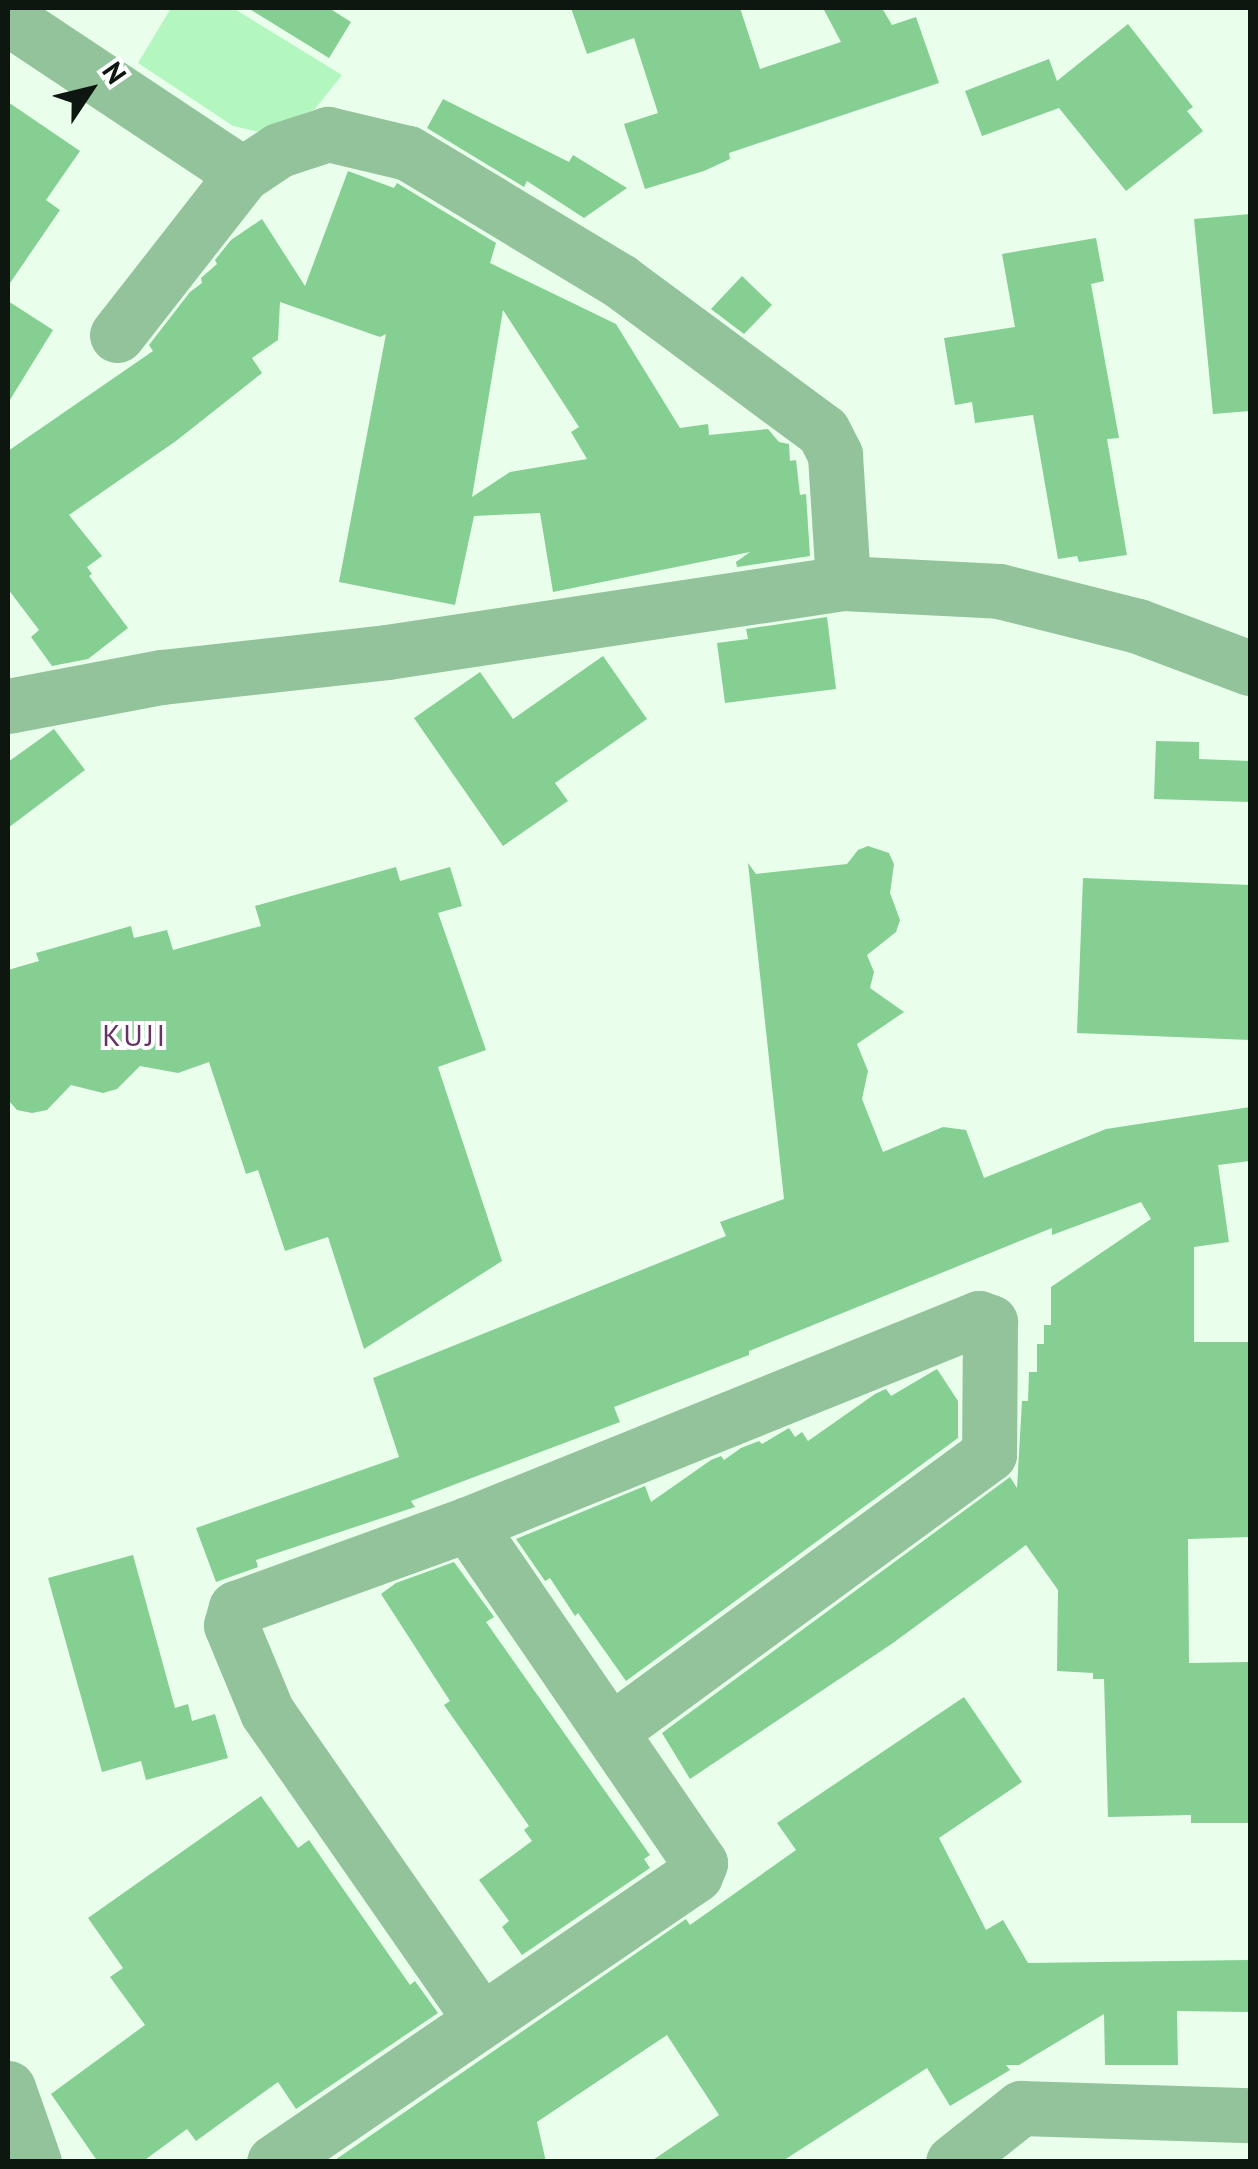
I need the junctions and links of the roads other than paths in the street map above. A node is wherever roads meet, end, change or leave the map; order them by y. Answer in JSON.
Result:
{"nodes":[{"id":1,"x":8,"y":18,"type":"edge"},
{"id":2,"x":243,"y":174,"type":"junction"},
{"id":3,"x":116,"y":335,"type":"dead end"},
{"id":4,"x":844,"y":583,"type":"junction"},
{"id":5,"x":1250,"y":668,"type":"edge"},
{"id":6,"x":8,"y":706,"type":"edge"},
{"id":7,"x":468,"y":1524,"type":"junction"},
{"id":8,"x":611,"y":1731,"type":"junction"},
{"id":9,"x":481,"y":2020,"type":"junction"},
{"id":10,"x":8,"y":2088,"type":"edge"},
{"id":11,"x":1250,"y":2115,"type":"edge"},
{"id":12,"x":34,"y":2162,"type":"edge"},
{"id":13,"x":274,"y":2162,"type":"edge"},
{"id":14,"x":953,"y":2162,"type":"edge"}],
"edges":[{"from":1,"to":2,"type":"street"},
{"from":2,"to":3,"type":"street"},
{"from":2,"to":4,"type":"street"},
{"from":4,"to":5,"type":"street"},
{"from":4,"to":6,"type":"street"},
{"from":7,"to":8,"type":"street"},
{"from":7,"to":8,"type":"street"},
{"from":7,"to":9,"type":"street"},
{"from":8,"to":9,"type":"street"},
{"from":9,"to":13,"type":"street"},
{"from":10,"to":12,"type":"street"},
{"from":11,"to":14,"type":"street"}]}
